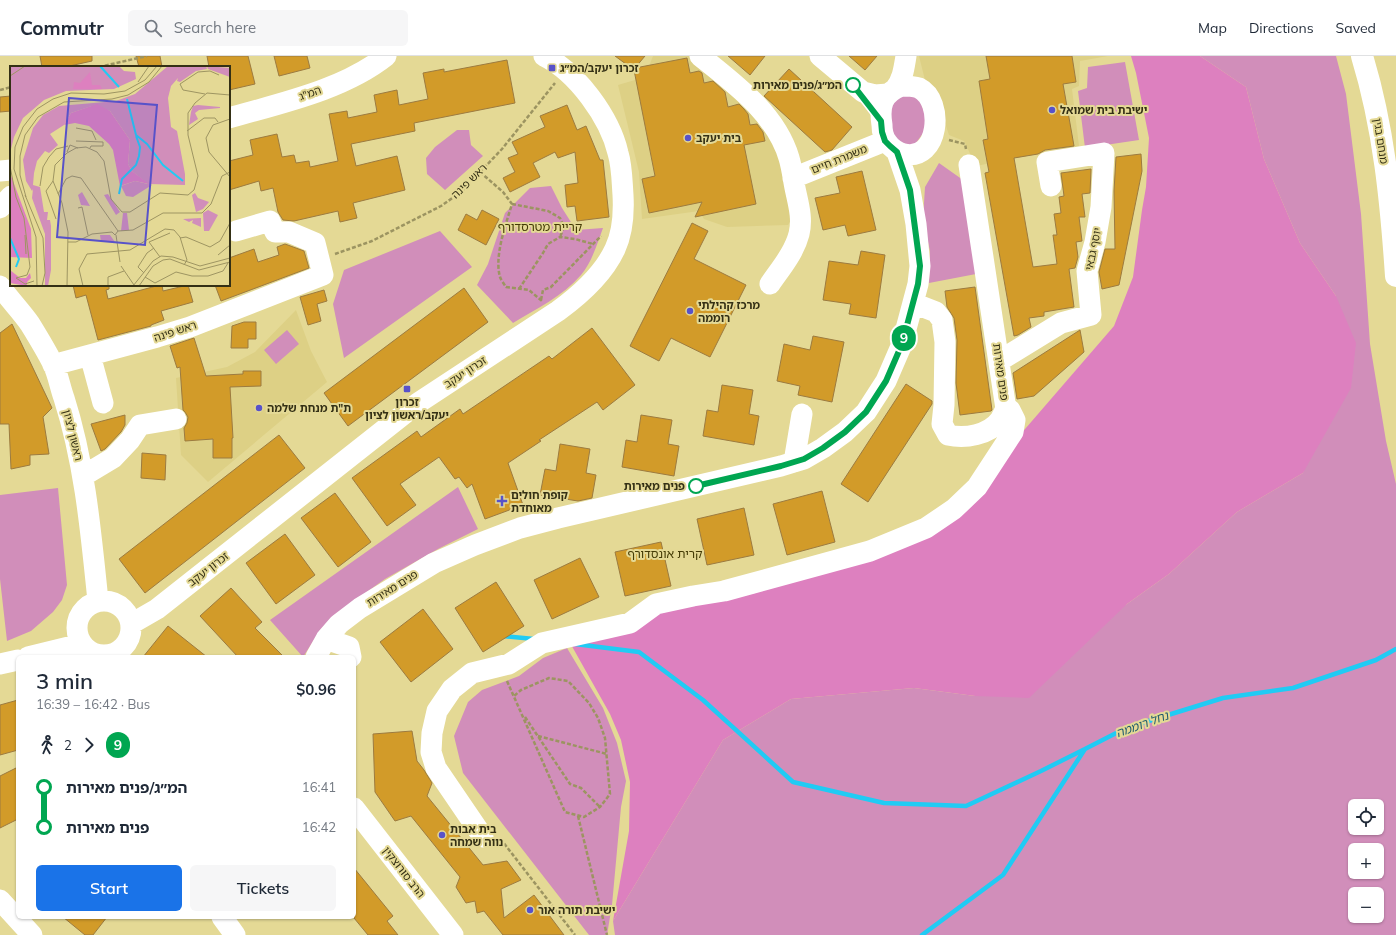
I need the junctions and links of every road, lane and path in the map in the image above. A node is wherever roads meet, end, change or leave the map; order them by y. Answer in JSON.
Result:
{"nodes":[{"id":1,"x":147,"y":56,"type":"edge"},
{"id":2,"x":386,"y":56,"type":"edge"},
{"id":3,"x":544,"y":56,"type":"edge"},
{"id":4,"x":700,"y":56,"type":"edge"},
{"id":5,"x":820,"y":56,"type":"edge"},
{"id":6,"x":907,"y":56,"type":"edge"},
{"id":7,"x":1362,"y":56,"type":"edge"},
{"id":8,"x":103,"y":66,"type":"edge"},
{"id":9,"x":565,"y":71,"type":"junction"},
{"id":10,"x":850,"y":81,"type":"junction"},
{"id":11,"x":10,"y":88,"type":"edge"},
{"id":12,"x":920,"y":88,"type":"junction"},
{"id":13,"x":0,"y":90,"type":"edge"},
{"id":14,"x":891,"y":92,"type":"junction"},
{"id":15,"x":230,"y":118,"type":"edge"},
{"id":16,"x":888,"y":138,"type":"junction"},
{"id":17,"x":928,"y":143,"type":"junction"},
{"id":18,"x":969,"y":165,"type":"joint"},
{"id":19,"x":10,"y":170,"type":"edge"},
{"id":20,"x":0,"y":171,"type":"edge"},
{"id":21,"x":480,"y":172,"type":"junction"},
{"id":22,"x":793,"y":178,"type":"junction"},
{"id":23,"x":1051,"y":186,"type":"dead end"},
{"id":24,"x":10,"y":187,"type":"edge"},
{"id":25,"x":0,"y":189,"type":"edge"},
{"id":26,"x":910,"y":190,"type":"junction"},
{"id":27,"x":10,"y":197,"type":"edge"},
{"id":28,"x":512,"y":204,"type":"junction"},
{"id":29,"x":0,"y":208,"type":"edge"},
{"id":30,"x":236,"y":231,"type":"dead end"},
{"id":31,"x":620,"y":236,"type":"junction"},
{"id":32,"x":560,"y":237,"type":"junction"},
{"id":33,"x":593,"y":244,"type":"junction"},
{"id":34,"x":317,"y":252,"type":"junction"},
{"id":35,"x":1396,"y":276,"type":"edge"},
{"id":36,"x":770,"y":284,"type":"dead end"},
{"id":37,"x":0,"y":286,"type":"edge"},
{"id":38,"x":519,"y":289,"type":"junction"},
{"id":39,"x":913,"y":303,"type":"junction"},
{"id":40,"x":548,"y":307,"type":"junction"},
{"id":41,"x":90,"y":355,"type":"junction"},
{"id":42,"x":999,"y":361,"type":"junction"},
{"id":43,"x":53,"y":365,"type":"junction"},
{"id":44,"x":103,"y":402,"type":"dead end"},
{"id":45,"x":1006,"y":408,"type":"junction"},
{"id":46,"x":802,"y":414,"type":"dead end"},
{"id":47,"x":176,"y":420,"type":"dead end"},
{"id":48,"x":794,"y":462,"type":"junction"},
{"id":49,"x":83,"y":476,"type":"junction"},
{"id":50,"x":98,"y":601,"type":"junction"},
{"id":51,"x":131,"y":624,"type":"junction"},
{"id":52,"x":81,"y":644,"type":"junction"},
{"id":53,"x":321,"y":648,"type":"edge"},
{"id":54,"x":36,"y":655,"type":"edge"},
{"id":55,"x":95,"y":655,"type":"edge"},
{"id":56,"x":115,"y":655,"type":"edge"},
{"id":57,"x":351,"y":655,"type":"edge"},
{"id":58,"x":16,"y":660,"type":"edge"},
{"id":59,"x":0,"y":664,"type":"edge"},
{"id":60,"x":501,"y":666,"type":"junction"},
{"id":61,"x":514,"y":696,"type":"junction"},
{"id":62,"x":521,"y":712,"type":"junction"},
{"id":63,"x":538,"y":736,"type":"junction"},
{"id":64,"x":607,"y":754,"type":"junction"},
{"id":65,"x":600,"y":807,"type":"junction"},
{"id":66,"x":356,"y":811,"type":"edge"},
{"id":67,"x":577,"y":815,"type":"junction"},
{"id":68,"x":483,"y":837,"type":"joint"},
{"id":69,"x":0,"y":900,"type":"edge"},
{"id":70,"x":16,"y":918,"type":"edge"},
{"id":71,"x":17,"y":919,"type":"edge"},
{"id":72,"x":223,"y":919,"type":"edge"},
{"id":73,"x":32,"y":935,"type":"edge"},
{"id":74,"x":235,"y":935,"type":"edge"},
{"id":75,"x":453,"y":935,"type":"edge"},
{"id":76,"x":575,"y":935,"type":"edge"},
{"id":77,"x":607,"y":935,"type":"edge"}],
"edges":[{"from":1,"to":8,"type":"path"},
{"from":2,"to":15,"type":"street","name":"המ\"ג"},
{"from":3,"to":9,"type":"street","name":"זכרון יעקב"},
{"from":4,"to":22,"type":"street"},
{"from":5,"to":10,"type":"street"},
{"from":6,"to":12,"type":"street"},
{"from":6,"to":14,"type":"street"},
{"from":7,"to":35,"type":"highway","name":"מנחם בגין"},
{"from":9,"to":21,"type":"path","name":"ראש פינה"},
{"from":9,"to":31,"type":"street","name":"זכרון יעקב"},
{"from":10,"to":14,"type":"street"},
{"from":10,"to":16,"type":"street"},
{"from":11,"to":13,"type":"path"},
{"from":12,"to":14,"type":"street"},
{"from":12,"to":17,"type":"street"},
{"from":14,"to":16,"type":"street"},
{"from":16,"to":17,"type":"street"},
{"from":16,"to":22,"type":"street","name":"משמרת חיים"},
{"from":16,"to":26,"type":"street","name":"פנים מאירות"},
{"from":17,"to":18,"type":"path"},
{"from":17,"to":26,"type":"street","name":"פנים מאירות"},
{"from":18,"to":42,"type":"street","name":"פנים מאירות"},
{"from":19,"to":20,"type":"street"},
{"from":21,"to":28,"type":"path"},
{"from":21,"to":34,"type":"path","name":"ראש פינה"},
{"from":22,"to":36,"type":"street"},
{"from":23,"to":42,"type":"street","name":"יוסף גבאי"},
{"from":24,"to":25,"type":"street"},
{"from":26,"to":39,"type":"street","name":"פנים מאירות"},
{"from":27,"to":29,"type":"street"},
{"from":28,"to":32,"type":"path"},
{"from":28,"to":38,"type":"path"},
{"from":30,"to":34,"type":"street"},
{"from":31,"to":33,"type":"path"},
{"from":31,"to":40,"type":"street","name":"זכרון יעקב"},
{"from":32,"to":33,"type":"path"},
{"from":32,"to":38,"type":"path"},
{"from":33,"to":40,"type":"path"},
{"from":34,"to":41,"type":"street","name":"ראש פינה"},
{"from":37,"to":43,"type":"street","name":"ראשון לציון"},
{"from":38,"to":40,"type":"path"},
{"from":39,"to":45,"type":"street","name":"פנים מאירות"},
{"from":39,"to":48,"type":"street","name":"פנים מאירות"},
{"from":40,"to":51,"type":"street","name":"זכרון יעקב"},
{"from":41,"to":43,"type":"street","name":"ראש פינה"},
{"from":41,"to":44,"type":"street"},
{"from":42,"to":45,"type":"street","name":"פנים מאירות"},
{"from":43,"to":49,"type":"street","name":"ראשון לציון"},
{"from":45,"to":60,"type":"street"},
{"from":46,"to":48,"type":"street"},
{"from":47,"to":49,"type":"street"},
{"from":48,"to":53,"type":"street","name":"פנים מאירות"},
{"from":49,"to":50,"type":"street","name":"ראשון לציון"},
{"from":50,"to":51,"type":"street"},
{"from":50,"to":52,"type":"street"},
{"from":51,"to":56,"type":"street"},
{"from":52,"to":54,"type":"street"},
{"from":52,"to":55,"type":"street"},
{"from":53,"to":57,"type":"street"},
{"from":58,"to":59,"type":"street"},
{"from":60,"to":61,"type":"path"},
{"from":60,"to":68,"type":"street"},
{"from":61,"to":62,"type":"path"},
{"from":61,"to":64,"type":"path"},
{"from":62,"to":63,"type":"path"},
{"from":62,"to":67,"type":"path"},
{"from":63,"to":64,"type":"path"},
{"from":63,"to":65,"type":"path"},
{"from":64,"to":65,"type":"path"},
{"from":65,"to":67,"type":"path"},
{"from":66,"to":75,"type":"street","name":"הרב סורוצקין"},
{"from":67,"to":77,"type":"path"},
{"from":68,"to":76,"type":"path"},
{"from":69,"to":70,"type":"street"},
{"from":71,"to":73,"type":"street"},
{"from":72,"to":74,"type":"street"}]}
